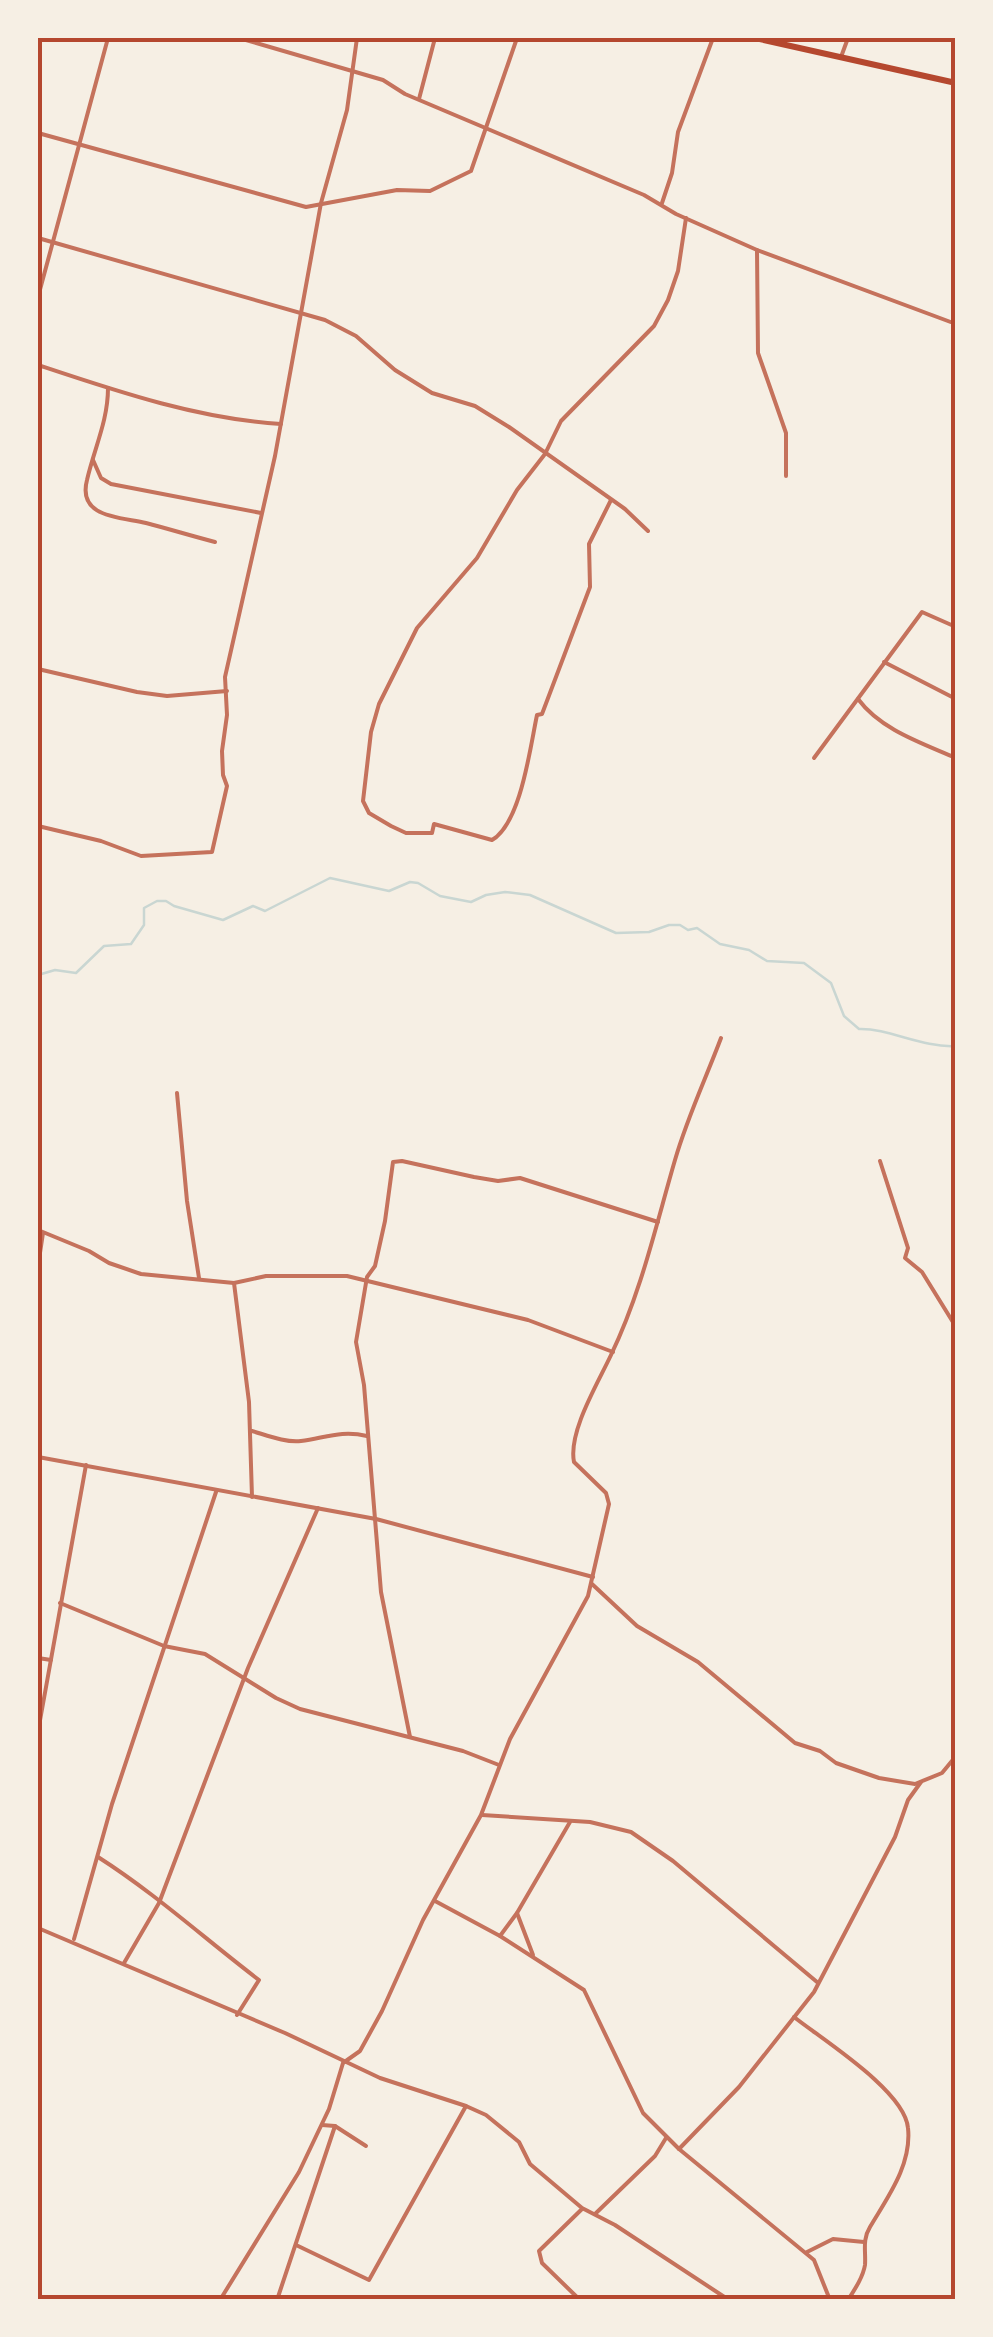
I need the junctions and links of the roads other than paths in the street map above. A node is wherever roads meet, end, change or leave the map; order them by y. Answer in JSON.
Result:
{"nodes":[{"id":1,"x":108,"y":38,"type":"edge"},
{"id":2,"x":239,"y":38,"type":"edge"},
{"id":3,"x":357,"y":38,"type":"edge"},
{"id":4,"x":435,"y":38,"type":"edge"},
{"id":5,"x":517,"y":38,"type":"edge"},
{"id":6,"x":713,"y":38,"type":"edge"},
{"id":7,"x":755,"y":38,"type":"edge"},
{"id":8,"x":848,"y":38,"type":"edge"},
{"id":9,"x":841,"y":57,"type":"junction"},
{"id":10,"x":352,"y":71,"type":"junction"},
{"id":11,"x":956,"y":83,"type":"edge"},
{"id":12,"x":420,"y":99,"type":"junction"},
{"id":13,"x":488,"y":128,"type":"junction"},
{"id":14,"x":38,"y":133,"type":"edge"},
{"id":15,"x":80,"y":146,"type":"junction"},
{"id":16,"x":321,"y":203,"type":"junction"},
{"id":17,"x":662,"y":203,"type":"junction"},
{"id":18,"x":686,"y":218,"type":"junction"},
{"id":19,"x":38,"y":238,"type":"edge"},
{"id":20,"x":52,"y":242,"type":"junction"},
{"id":21,"x":757,"y":250,"type":"junction"},
{"id":22,"x":38,"y":296,"type":"edge"},
{"id":23,"x":302,"y":312,"type":"junction"},
{"id":24,"x":956,"y":324,"type":"edge"},
{"id":25,"x":38,"y":365,"type":"edge"},
{"id":26,"x":108,"y":388,"type":"junction"},
{"id":27,"x":281,"y":424,"type":"junction"},
{"id":28,"x":546,"y":454,"type":"junction"},
{"id":29,"x":93,"y":460,"type":"junction"},
{"id":30,"x":786,"y":476,"type":"dead end"},
{"id":31,"x":611,"y":500,"type":"junction"},
{"id":32,"x":260,"y":513,"type":"junction"},
{"id":33,"x":648,"y":532,"type":"dead end"},
{"id":34,"x":215,"y":542,"type":"dead end"},
{"id":35,"x":956,"y":628,"type":"edge"},
{"id":36,"x":884,"y":662,"type":"junction"},
{"id":37,"x":38,"y":669,"type":"edge"},
{"id":38,"x":227,"y":691,"type":"junction"},
{"id":39,"x":858,"y":699,"type":"junction"},
{"id":40,"x":956,"y":699,"type":"edge"},
{"id":41,"x":814,"y":758,"type":"dead end"},
{"id":42,"x":956,"y":758,"type":"edge"},
{"id":43,"x":38,"y":826,"type":"edge"},
{"id":44,"x":721,"y":1038,"type":"dead end"},
{"id":45,"x":178,"y":1093,"type":"dead end"},
{"id":46,"x":880,"y":1161,"type":"dead end"},
{"id":47,"x":659,"y":1222,"type":"junction"},
{"id":48,"x":40,"y":1231,"type":"edge"},
{"id":49,"x":38,"y":1266,"type":"edge"},
{"id":50,"x":199,"y":1278,"type":"junction"},
{"id":51,"x":368,"y":1280,"type":"junction"},
{"id":52,"x":234,"y":1283,"type":"junction"},
{"id":53,"x":956,"y":1327,"type":"edge"},
{"id":54,"x":613,"y":1352,"type":"junction"},
{"id":55,"x":252,"y":1432,"type":"junction"},
{"id":56,"x":367,"y":1436,"type":"junction"},
{"id":57,"x":38,"y":1457,"type":"edge"},
{"id":58,"x":86,"y":1465,"type":"junction"},
{"id":59,"x":216,"y":1492,"type":"junction"},
{"id":60,"x":252,"y":1497,"type":"junction"},
{"id":61,"x":318,"y":1508,"type":"junction"},
{"id":62,"x":376,"y":1519,"type":"junction"},
{"id":63,"x":592,"y":1580,"type":"junction"},
{"id":64,"x":60,"y":1602,"type":"junction"},
{"id":65,"x":164,"y":1646,"type":"junction"},
{"id":66,"x":38,"y":1658,"type":"edge"},
{"id":67,"x":50,"y":1660,"type":"junction"},
{"id":68,"x":246,"y":1678,"type":"junction"},
{"id":69,"x":39,"y":1726,"type":"edge"},
{"id":70,"x":410,"y":1737,"type":"junction"},
{"id":71,"x":956,"y":1756,"type":"edge"},
{"id":72,"x":499,"y":1765,"type":"junction"},
{"id":73,"x":921,"y":1782,"type":"junction"},
{"id":74,"x":481,"y":1815,"type":"junction"},
{"id":75,"x":570,"y":1822,"type":"junction"},
{"id":76,"x":97,"y":1857,"type":"junction"},
{"id":77,"x":436,"y":1901,"type":"junction"},
{"id":78,"x":159,"y":1903,"type":"junction"},
{"id":79,"x":517,"y":1913,"type":"junction"},
{"id":80,"x":38,"y":1928,"type":"edge"},
{"id":81,"x":500,"y":1936,"type":"junction"},
{"id":82,"x":73,"y":1941,"type":"junction"},
{"id":83,"x":536,"y":1959,"type":"junction"},
{"id":84,"x":124,"y":1964,"type":"junction"},
{"id":85,"x":817,"y":1982,"type":"junction"},
{"id":86,"x":237,"y":2015,"type":"junction"},
{"id":87,"x":794,"y":2017,"type":"junction"},
{"id":88,"x":344,"y":2063,"type":"junction"},
{"id":89,"x":466,"y":2106,"type":"junction"},
{"id":90,"x":322,"y":2125,"type":"junction"},
{"id":91,"x":335,"y":2126,"type":"junction"},
{"id":92,"x":666,"y":2138,"type":"junction"},
{"id":93,"x":366,"y":2146,"type":"dead end"},
{"id":94,"x":678,"y":2149,"type":"junction"},
{"id":95,"x":582,"y":2208,"type":"junction"},
{"id":96,"x":595,"y":2214,"type":"junction"},
{"id":97,"x":864,"y":2242,"type":"junction"},
{"id":98,"x":296,"y":2245,"type":"junction"},
{"id":99,"x":806,"y":2253,"type":"junction"},
{"id":100,"x":220,"y":2300,"type":"edge"},
{"id":101,"x":278,"y":2300,"type":"edge"},
{"id":102,"x":580,"y":2300,"type":"edge"},
{"id":103,"x":730,"y":2300,"type":"edge"},
{"id":104,"x":830,"y":2300,"type":"edge"},
{"id":105,"x":848,"y":2300,"type":"edge"}],
"edges":[{"from":1,"to":15,"type":"street"},
{"from":2,"to":10,"type":"street"},
{"from":3,"to":10,"type":"street"},
{"from":4,"to":12,"type":"street"},
{"from":5,"to":13,"type":"street"},
{"from":6,"to":17,"type":"street"},
{"from":7,"to":9,"type":"main road"},
{"from":8,"to":9,"type":"street"},
{"from":9,"to":11,"type":"main road"},
{"from":10,"to":12,"type":"street"},
{"from":10,"to":16,"type":"street"},
{"from":12,"to":13,"type":"street"},
{"from":13,"to":16,"type":"street"},
{"from":13,"to":17,"type":"street"},
{"from":14,"to":15,"type":"street"},
{"from":15,"to":16,"type":"street"},
{"from":15,"to":20,"type":"street"},
{"from":16,"to":23,"type":"street"},
{"from":17,"to":18,"type":"street"},
{"from":18,"to":21,"type":"street"},
{"from":18,"to":28,"type":"street"},
{"from":19,"to":20,"type":"street"},
{"from":20,"to":22,"type":"street"},
{"from":20,"to":23,"type":"street"},
{"from":21,"to":24,"type":"street"},
{"from":21,"to":30,"type":"street"},
{"from":23,"to":27,"type":"street"},
{"from":23,"to":28,"type":"street"},
{"from":25,"to":26,"type":"street"},
{"from":26,"to":27,"type":"street"},
{"from":26,"to":29,"type":"street"},
{"from":27,"to":32,"type":"street"},
{"from":28,"to":31,"type":"street"},
{"from":28,"to":31,"type":"street"},
{"from":29,"to":32,"type":"street"},
{"from":29,"to":34,"type":"street"},
{"from":31,"to":33,"type":"street"},
{"from":32,"to":38,"type":"street"},
{"from":35,"to":36,"type":"street"},
{"from":36,"to":39,"type":"street"},
{"from":36,"to":40,"type":"street"},
{"from":37,"to":38,"type":"street"},
{"from":38,"to":43,"type":"street"},
{"from":39,"to":41,"type":"street"},
{"from":39,"to":42,"type":"street"},
{"from":44,"to":47,"type":"street"},
{"from":45,"to":50,"type":"street"},
{"from":46,"to":53,"type":"street"},
{"from":47,"to":51,"type":"street"},
{"from":47,"to":54,"type":"street"},
{"from":48,"to":49,"type":"street"},
{"from":48,"to":50,"type":"street"},
{"from":50,"to":52,"type":"street"},
{"from":51,"to":52,"type":"street"},
{"from":51,"to":54,"type":"street"},
{"from":51,"to":56,"type":"street"},
{"from":52,"to":55,"type":"street"},
{"from":54,"to":63,"type":"street"},
{"from":55,"to":56,"type":"street"},
{"from":55,"to":60,"type":"street"},
{"from":56,"to":62,"type":"street"},
{"from":57,"to":58,"type":"street"},
{"from":58,"to":59,"type":"street"},
{"from":58,"to":64,"type":"street"},
{"from":59,"to":60,"type":"street"},
{"from":59,"to":65,"type":"street"},
{"from":60,"to":61,"type":"street"},
{"from":61,"to":62,"type":"street"},
{"from":61,"to":68,"type":"street"},
{"from":62,"to":63,"type":"street"},
{"from":62,"to":70,"type":"street"},
{"from":63,"to":72,"type":"street"},
{"from":63,"to":73,"type":"street"},
{"from":64,"to":65,"type":"street"},
{"from":64,"to":67,"type":"street"},
{"from":65,"to":68,"type":"street"},
{"from":65,"to":76,"type":"street"},
{"from":66,"to":67,"type":"street"},
{"from":67,"to":69,"type":"street"},
{"from":68,"to":70,"type":"street"},
{"from":68,"to":78,"type":"street"},
{"from":70,"to":72,"type":"street"},
{"from":71,"to":73,"type":"street"},
{"from":72,"to":74,"type":"street"},
{"from":73,"to":85,"type":"street"},
{"from":74,"to":75,"type":"street"},
{"from":74,"to":77,"type":"street"},
{"from":75,"to":79,"type":"street"},
{"from":75,"to":85,"type":"street"},
{"from":76,"to":78,"type":"street"},
{"from":76,"to":82,"type":"street"},
{"from":77,"to":81,"type":"street"},
{"from":77,"to":88,"type":"street"},
{"from":78,"to":84,"type":"street"},
{"from":78,"to":86,"type":"street"},
{"from":79,"to":81,"type":"street"},
{"from":79,"to":83,"type":"street"},
{"from":80,"to":82,"type":"street"},
{"from":81,"to":83,"type":"street"},
{"from":82,"to":84,"type":"street"},
{"from":83,"to":92,"type":"street"},
{"from":84,"to":86,"type":"street"},
{"from":85,"to":87,"type":"street"},
{"from":86,"to":88,"type":"street"},
{"from":87,"to":94,"type":"street"},
{"from":87,"to":97,"type":"street"},
{"from":88,"to":89,"type":"street"},
{"from":88,"to":90,"type":"street"},
{"from":89,"to":95,"type":"street"},
{"from":89,"to":98,"type":"street"},
{"from":90,"to":91,"type":"street"},
{"from":90,"to":100,"type":"street"},
{"from":91,"to":93,"type":"street"},
{"from":91,"to":98,"type":"street"},
{"from":92,"to":94,"type":"street"},
{"from":92,"to":96,"type":"street"},
{"from":94,"to":99,"type":"street"},
{"from":95,"to":96,"type":"street"},
{"from":95,"to":102,"type":"street"},
{"from":96,"to":103,"type":"street"},
{"from":97,"to":99,"type":"street"},
{"from":97,"to":105,"type":"street"},
{"from":98,"to":101,"type":"street"},
{"from":99,"to":104,"type":"street"}]}
